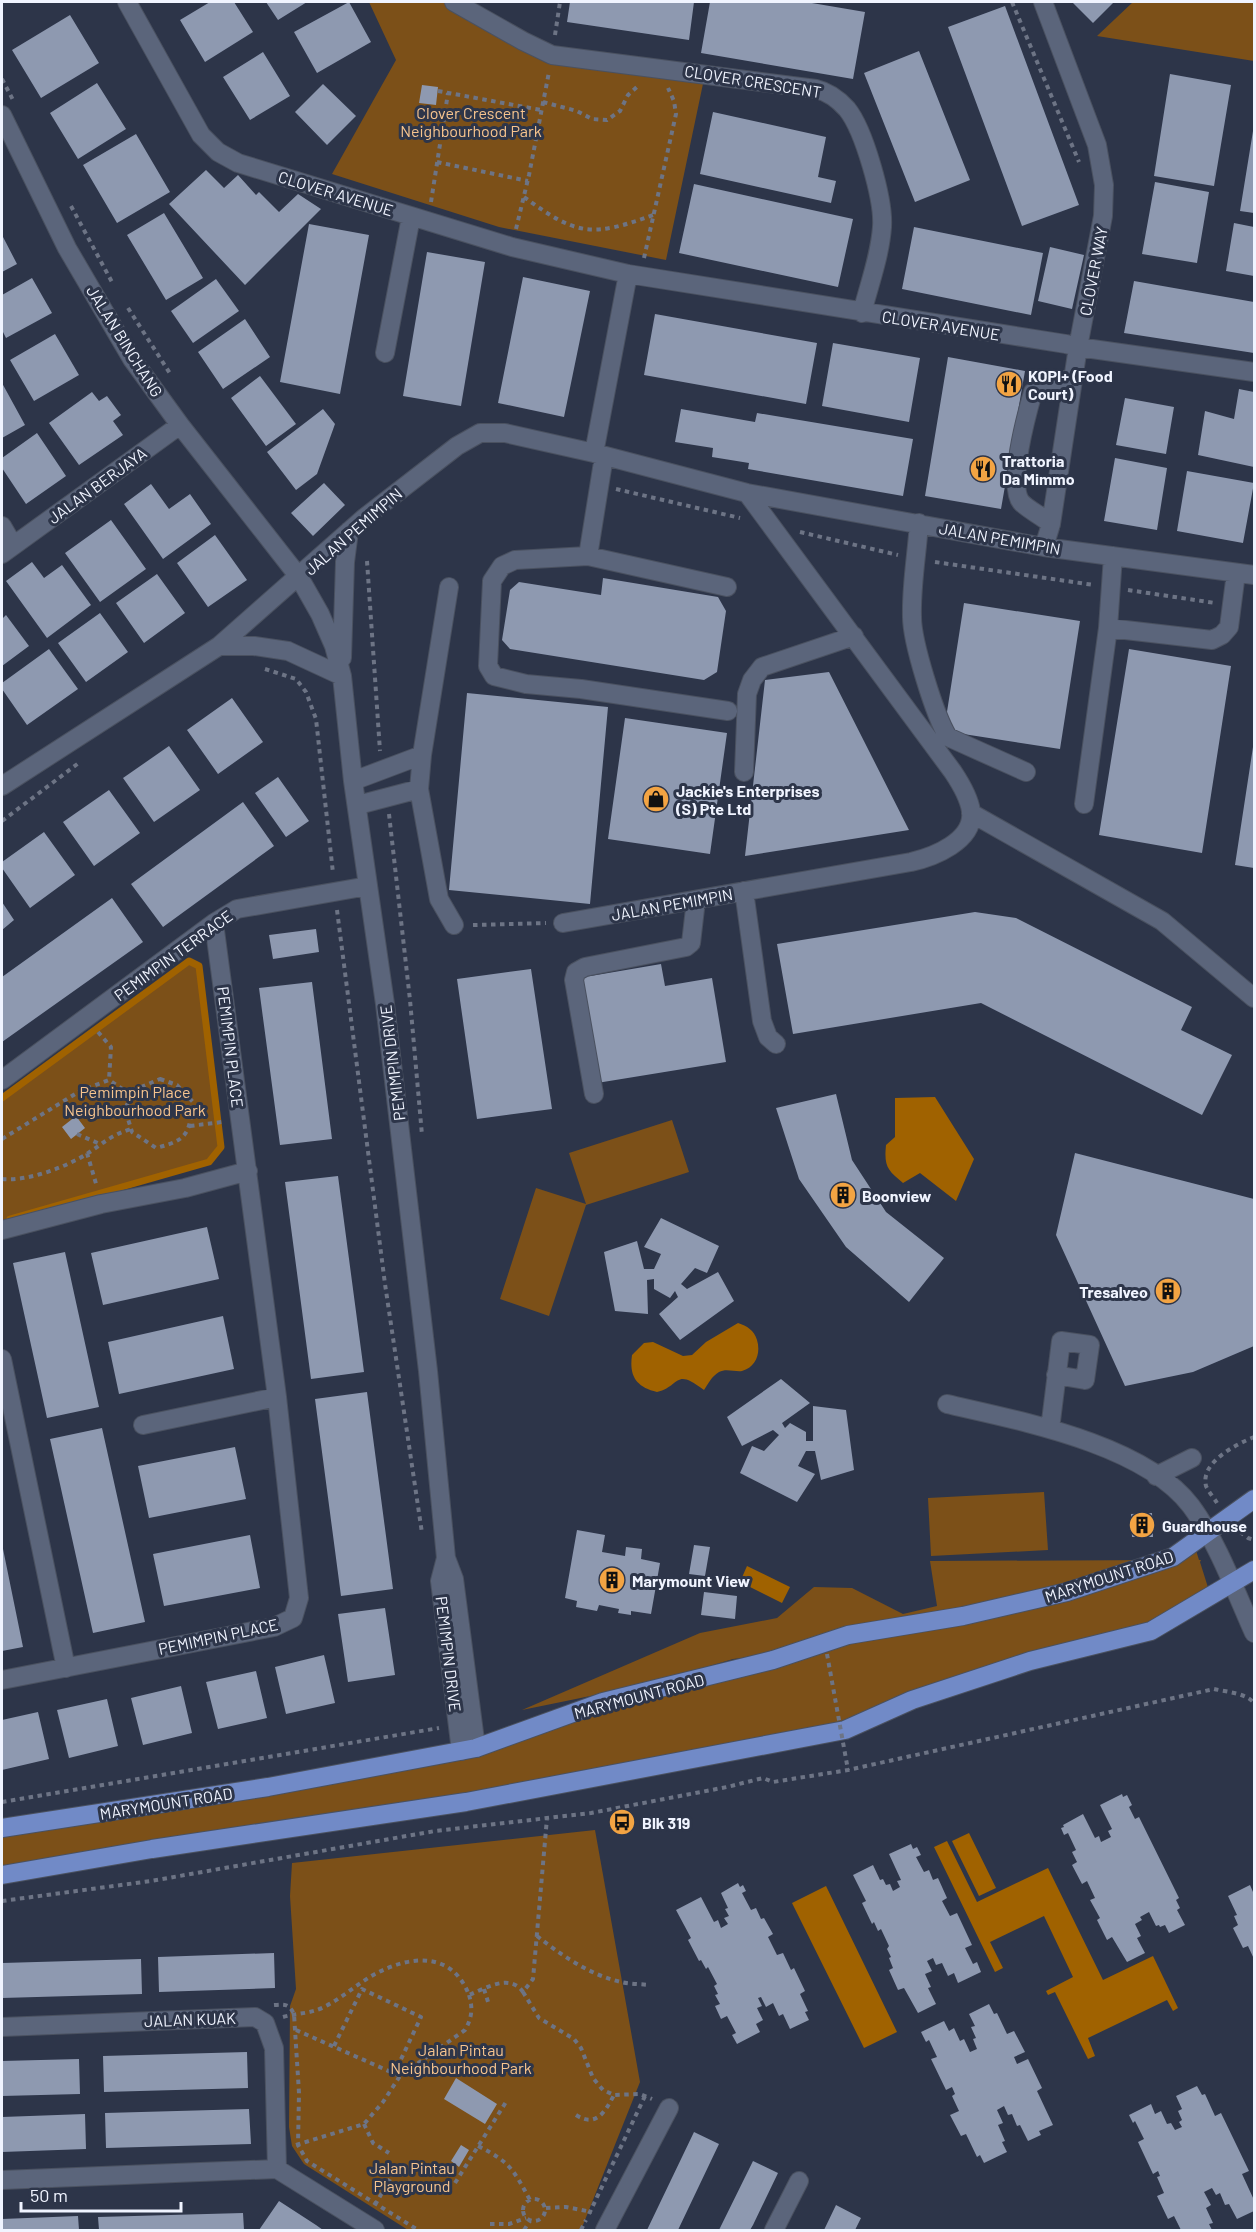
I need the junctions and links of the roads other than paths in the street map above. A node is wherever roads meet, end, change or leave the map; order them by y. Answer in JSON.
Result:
{"nodes":[{"id":1,"x":127,"y":2,"type":"edge"},
{"id":2,"x":454,"y":2,"type":"edge"},
{"id":3,"x":1043,"y":2,"type":"edge"},
{"id":4,"x":9,"y":111,"type":"edge"},
{"id":5,"x":420,"y":219,"type":"junction"},
{"id":6,"x":634,"y":275,"type":"junction"},
{"id":7,"x":862,"y":312,"type":"junction"},
{"id":8,"x":1078,"y":347,"type":"junction"},
{"id":9,"x":385,"y":353,"type":"dead end"},
{"id":10,"x":1254,"y":372,"type":"edge"},
{"id":11,"x":1074,"y":378,"type":"junction"},
{"id":12,"x":180,"y":425,"type":"junction"},
{"id":13,"x":599,"y":454,"type":"junction"},
{"id":14,"x":747,"y":493,"type":"junction"},
{"id":15,"x":919,"y":523,"type":"junction"},
{"id":16,"x":1051,"y":524,"type":"junction"},
{"id":17,"x":2,"y":526,"type":"edge"},
{"id":18,"x":349,"y":531,"type":"junction"},
{"id":19,"x":1044,"y":547,"type":"junction"},
{"id":20,"x":7,"y":549,"type":"edge"},
{"id":21,"x":588,"y":556,"type":"junction"},
{"id":22,"x":1113,"y":556,"type":"junction"},
{"id":23,"x":1236,"y":573,"type":"junction"},
{"id":24,"x":1254,"y":575,"type":"edge"},
{"id":25,"x":299,"y":577,"type":"junction"},
{"id":26,"x":449,"y":587,"type":"dead end"},
{"id":27,"x":727,"y":587,"type":"dead end"},
{"id":28,"x":1108,"y":628,"type":"junction"},
{"id":29,"x":854,"y":636,"type":"junction"},
{"id":30,"x":219,"y":646,"type":"junction"},
{"id":31,"x":342,"y":676,"type":"junction"},
{"id":32,"x":728,"y":711,"type":"dead end"},
{"id":33,"x":422,"y":754,"type":"junction"},
{"id":34,"x":744,"y":772,"type":"dead end"},
{"id":35,"x":1026,"y":772,"type":"dead end"},
{"id":36,"x":353,"y":781,"type":"junction"},
{"id":37,"x":2,"y":786,"type":"edge"},
{"id":38,"x":419,"y":789,"type":"junction"},
{"id":39,"x":1084,"y":804,"type":"dead end"},
{"id":40,"x":358,"y":805,"type":"junction"},
{"id":41,"x":971,"y":813,"type":"junction"},
{"id":42,"x":369,"y":886,"type":"junction"},
{"id":43,"x":744,"y":891,"type":"junction"},
{"id":44,"x":696,"y":900,"type":"junction"},
{"id":45,"x":563,"y":923,"type":"road end"},
{"id":46,"x":214,"y":924,"type":"junction"},
{"id":47,"x":454,"y":926,"type":"road end"},
{"id":48,"x":1254,"y":998,"type":"edge"},
{"id":49,"x":776,"y":1044,"type":"dead end"},
{"id":50,"x":2,"y":1080,"type":"edge"},
{"id":51,"x":594,"y":1094,"type":"dead end"},
{"id":52,"x":248,"y":1171,"type":"junction"},
{"id":53,"x":2,"y":1230,"type":"edge"},
{"id":54,"x":2,"y":1359,"type":"edge"},
{"id":55,"x":1056,"y":1375,"type":"junction"},
{"id":56,"x":277,"y":1397,"type":"junction"},
{"id":57,"x":947,"y":1404,"type":"dead end"},
{"id":58,"x":143,"y":1425,"type":"dead end"},
{"id":59,"x":1050,"y":1429,"type":"junction"},
{"id":60,"x":1192,"y":1458,"type":"dead end"},
{"id":61,"x":1156,"y":1476,"type":"junction"},
{"id":62,"x":1254,"y":1499,"type":"edge"},
{"id":63,"x":1208,"y":1534,"type":"junction"},
{"id":64,"x":1254,"y":1570,"type":"edge"},
{"id":65,"x":447,"y":1580,"type":"junction"},
{"id":66,"x":1232,"y":1584,"type":"junction"},
{"id":67,"x":1254,"y":1633,"type":"edge"},
{"id":68,"x":66,"y":1668,"type":"junction"},
{"id":69,"x":2,"y":1680,"type":"edge"},
{"id":70,"x":469,"y":1750,"type":"junction"},
{"id":71,"x":2,"y":1828,"type":"edge"},
{"id":72,"x":2,"y":1875,"type":"edge"},
{"id":73,"x":2,"y":2027,"type":"edge"},
{"id":74,"x":669,"y":2108,"type":"road end"},
{"id":75,"x":277,"y":2169,"type":"junction"},
{"id":76,"x":2,"y":2180,"type":"edge"},
{"id":77,"x":799,"y":2181,"type":"dead end"},
{"id":78,"x":368,"y":2226,"type":"edge"},
{"id":79,"x":607,"y":2226,"type":"edge"},
{"id":80,"x":774,"y":2230,"type":"edge"}],
"edges":[{"from":1,"to":5,"type":"street","name":"CLOVER AVENUE"},
{"from":2,"to":7,"type":"street","name":"CLOVER CRESCENT"},
{"from":3,"to":8,"type":"street","name":"CLOVER WAY"},
{"from":4,"to":12,"type":"street","name":"JALAN BINCHANG"},
{"from":5,"to":6,"type":"street","name":"CLOVER AVENUE"},
{"from":5,"to":9,"type":"street"},
{"from":6,"to":7,"type":"street","name":"CLOVER AVENUE"},
{"from":6,"to":13,"type":"street"},
{"from":7,"to":8,"type":"street","name":"CLOVER AVENUE"},
{"from":8,"to":10,"type":"street","name":"CLOVER AVENUE"},
{"from":8,"to":11,"type":"street","name":"CLOVER WAY"},
{"from":11,"to":16,"type":"street","name":"CLOVER WAY"},
{"from":11,"to":16,"type":"street"},
{"from":12,"to":20,"type":"street","name":"JALAN BERJAYA"},
{"from":12,"to":25,"type":"street","name":"JALAN BINCHANG"},
{"from":13,"to":14,"type":"street","name":"JALAN PEMIMPIN"},
{"from":13,"to":18,"type":"street","name":"JALAN PEMIMPIN"},
{"from":13,"to":21,"type":"street"},
{"from":14,"to":15,"type":"street","name":"JALAN PEMIMPIN"},
{"from":14,"to":29,"type":"street"},
{"from":15,"to":19,"type":"street","name":"JALAN PEMIMPIN"},
{"from":15,"to":35,"type":"street"},
{"from":16,"to":19,"type":"street","name":"CLOVER WAY"},
{"from":17,"to":20,"type":"street","name":"JALAN BERJAYA"},
{"from":18,"to":25,"type":"street","name":"JALAN PEMIMPIN"},
{"from":18,"to":31,"type":"street"},
{"from":19,"to":22,"type":"street","name":"JALAN PEMIMPIN"},
{"from":21,"to":27,"type":"street"},
{"from":21,"to":32,"type":"street"},
{"from":22,"to":23,"type":"street","name":"JALAN PEMIMPIN"},
{"from":22,"to":28,"type":"street"},
{"from":23,"to":24,"type":"street","name":"JALAN PEMIMPIN"},
{"from":23,"to":28,"type":"street"},
{"from":25,"to":30,"type":"street","name":"JALAN PEMIMPIN"},
{"from":25,"to":31,"type":"street","name":"PEMIMPIN DRIVE"},
{"from":26,"to":33,"type":"street"},
{"from":28,"to":39,"type":"street"},
{"from":29,"to":34,"type":"street"},
{"from":29,"to":41,"type":"street"},
{"from":30,"to":31,"type":"street"},
{"from":30,"to":37,"type":"street","name":"JALAN PEMIMPIN"},
{"from":31,"to":36,"type":"street","name":"PEMIMPIN DRIVE"},
{"from":33,"to":36,"type":"street"},
{"from":33,"to":38,"type":"street"},
{"from":36,"to":40,"type":"street","name":"PEMIMPIN DRIVE"},
{"from":38,"to":40,"type":"street"},
{"from":38,"to":47,"type":"street"},
{"from":40,"to":42,"type":"street","name":"PEMIMPIN DRIVE"},
{"from":41,"to":43,"type":"street","name":"JALAN PEMIMPIN"},
{"from":41,"to":48,"type":"street"},
{"from":42,"to":46,"type":"street","name":"PEMIMPIN TERRACE"},
{"from":42,"to":65,"type":"street","name":"PEMIMPIN DRIVE"},
{"from":43,"to":44,"type":"street","name":"JALAN PEMIMPIN"},
{"from":43,"to":49,"type":"street"},
{"from":44,"to":45,"type":"street","name":"JALAN PEMIMPIN"},
{"from":44,"to":51,"type":"street"},
{"from":46,"to":50,"type":"street","name":"PEMIMPIN TERRACE"},
{"from":46,"to":52,"type":"street","name":"PEMIMPIN PLACE"},
{"from":52,"to":53,"type":"street"},
{"from":52,"to":56,"type":"street","name":"PEMIMPIN PLACE"},
{"from":54,"to":68,"type":"street"},
{"from":55,"to":55,"type":"street"},
{"from":55,"to":59,"type":"street"},
{"from":56,"to":58,"type":"street"},
{"from":56,"to":68,"type":"street","name":"PEMIMPIN PLACE"},
{"from":57,"to":59,"type":"street"},
{"from":59,"to":61,"type":"street"},
{"from":60,"to":61,"type":"street"},
{"from":61,"to":63,"type":"street"},
{"from":62,"to":63,"type":"main road","name":"MARYMOUNT ROAD"},
{"from":63,"to":66,"type":"street"},
{"from":63,"to":70,"type":"main road","name":"MARYMOUNT ROAD"},
{"from":64,"to":66,"type":"main road"},
{"from":65,"to":70,"type":"street","name":"PEMIMPIN DRIVE"},
{"from":65,"to":70,"type":"street","name":"PEMIMPIN DRIVE"},
{"from":66,"to":67,"type":"street"},
{"from":66,"to":72,"type":"main road"},
{"from":68,"to":69,"type":"street","name":"PEMIMPIN PLACE"},
{"from":70,"to":71,"type":"main road","name":"MARYMOUNT ROAD"},
{"from":73,"to":75,"type":"street","name":"JALAN KUAK"},
{"from":74,"to":79,"type":"street"},
{"from":75,"to":76,"type":"street"},
{"from":75,"to":78,"type":"street"},
{"from":77,"to":80,"type":"street"}]}
